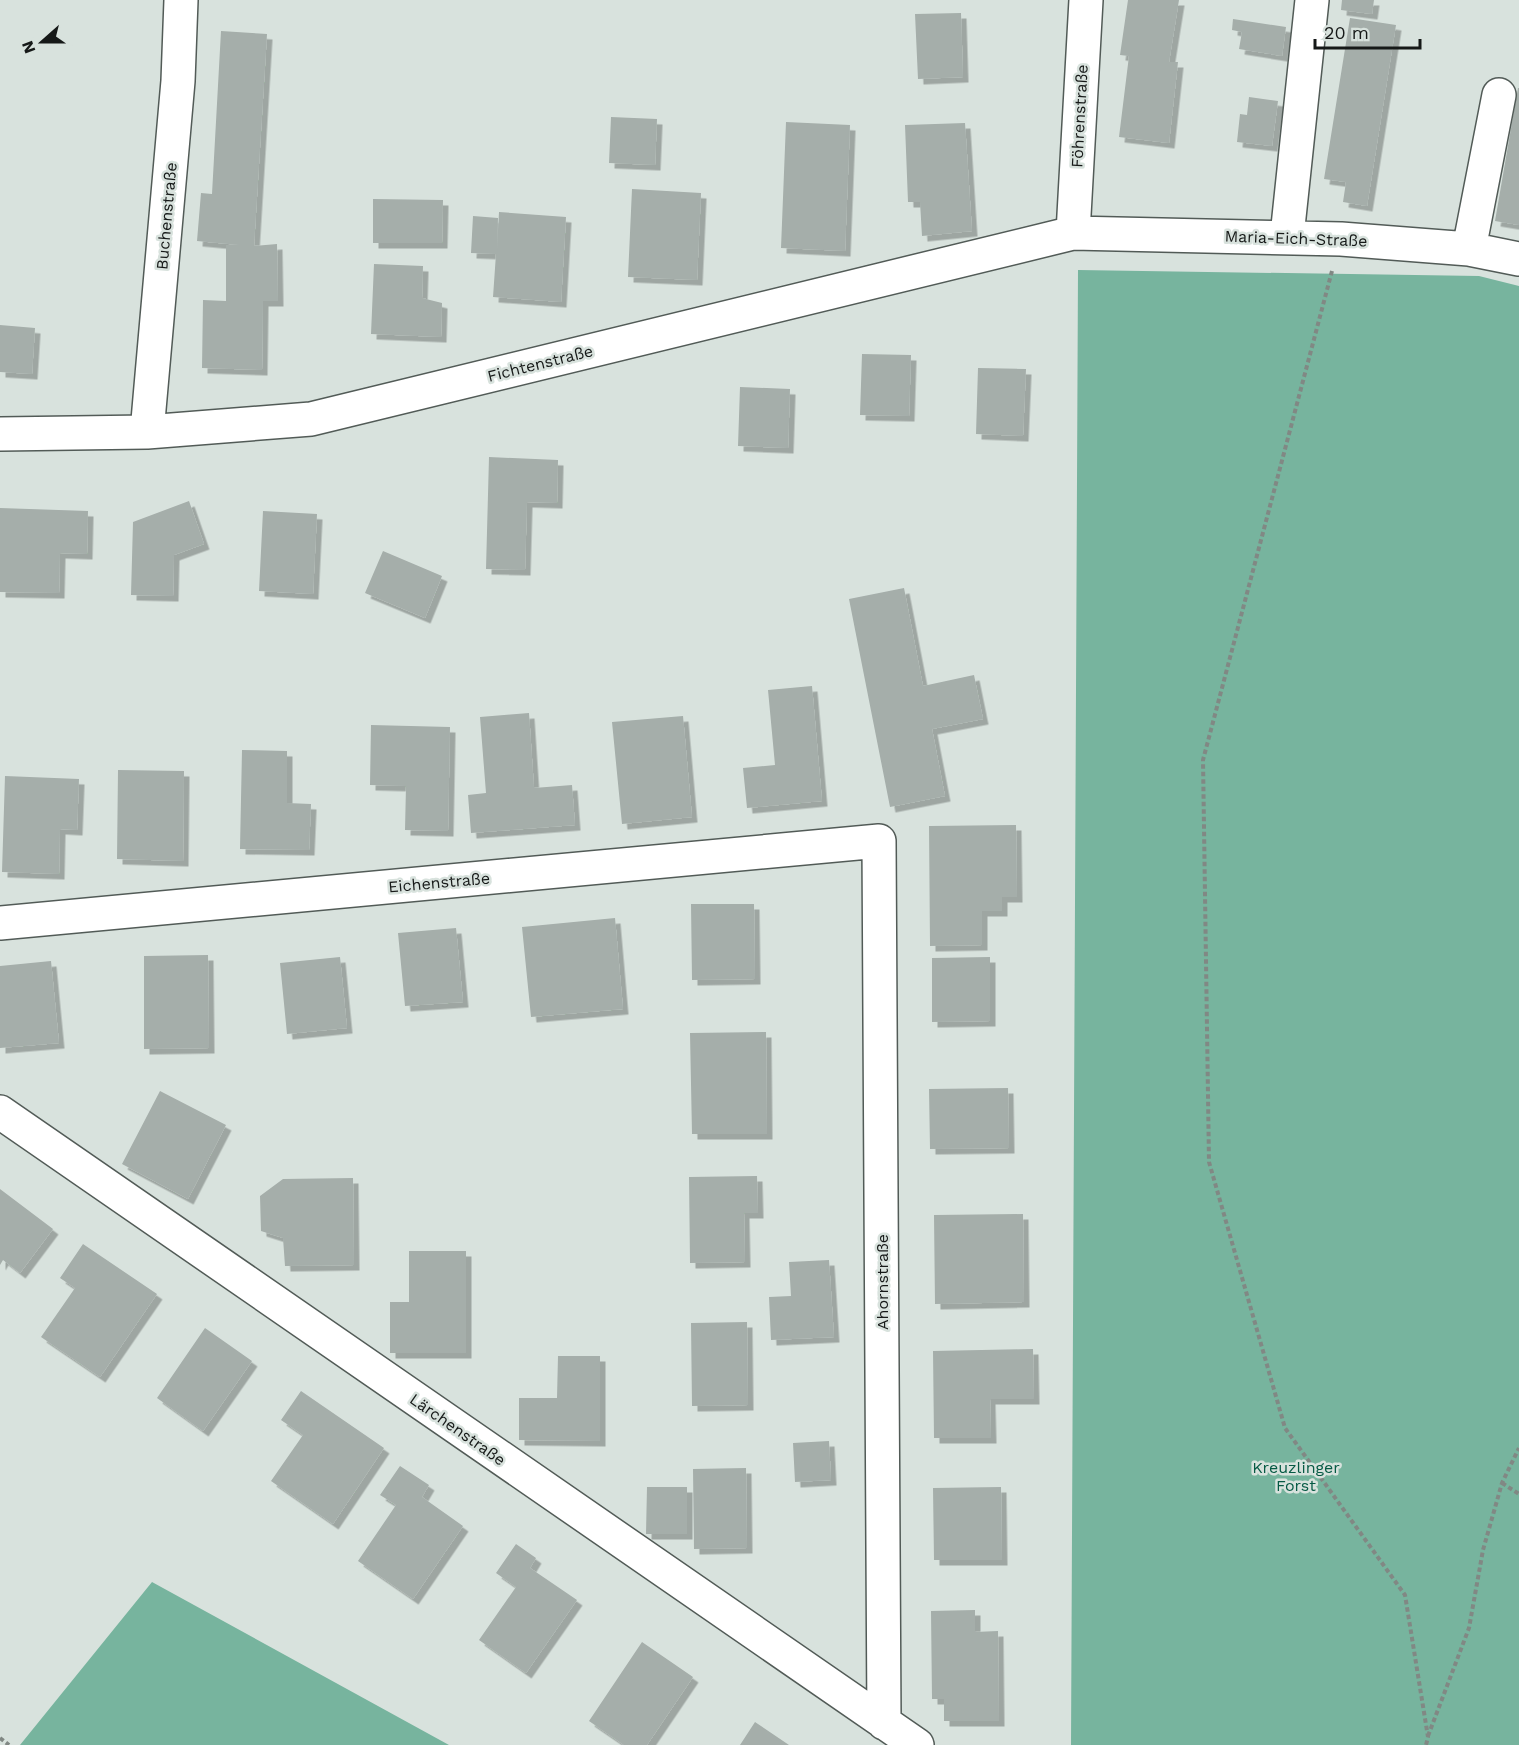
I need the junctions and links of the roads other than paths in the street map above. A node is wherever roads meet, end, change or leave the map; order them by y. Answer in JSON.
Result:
{"nodes":[{"id":1,"x":181,"y":0,"type":"edge"},
{"id":2,"x":1086,"y":0,"type":"edge"},
{"id":3,"x":1312,"y":0,"type":"edge"},
{"id":4,"x":1499,"y":95,"type":"dead end"},
{"id":5,"x":1072,"y":233,"type":"junction"},
{"id":6,"x":1287,"y":236,"type":"junction"},
{"id":7,"x":1469,"y":249,"type":"junction"},
{"id":8,"x":1519,"y":259,"type":"edge"},
{"id":9,"x":147,"y":432,"type":"junction"},
{"id":10,"x":0,"y":434,"type":"edge"},
{"id":11,"x":879,"y":841,"type":"joint"},
{"id":12,"x":0,"y":923,"type":"edge"},
{"id":13,"x":0,"y":1112,"type":"edge"},
{"id":14,"x":884,"y":1722,"type":"junction"},
{"id":15,"x":917,"y":1745,"type":"edge"}],
"edges":[{"from":1,"to":9,"type":"street","name":"Buchenstraße"},
{"from":2,"to":5,"type":"street","name":"Föhrenstraße"},
{"from":3,"to":6,"type":"street"},
{"from":4,"to":7,"type":"street"},
{"from":5,"to":6,"type":"street","name":"Maria-Eich-Straße"},
{"from":5,"to":9,"type":"street","name":"Fichtenstraße"},
{"from":6,"to":7,"type":"street","name":"Maria-Eich-Straße"},
{"from":7,"to":8,"type":"street","name":"Maria-Eich-Straße"},
{"from":9,"to":10,"type":"street","name":"Fichtenstraße"},
{"from":11,"to":12,"type":"street","name":"Eichenstraße"},
{"from":11,"to":14,"type":"street","name":"Ahornstraße"},
{"from":13,"to":14,"type":"street","name":"Lärchenstraße"},
{"from":14,"to":15,"type":"street","name":"Lärchenstraße"}]}
